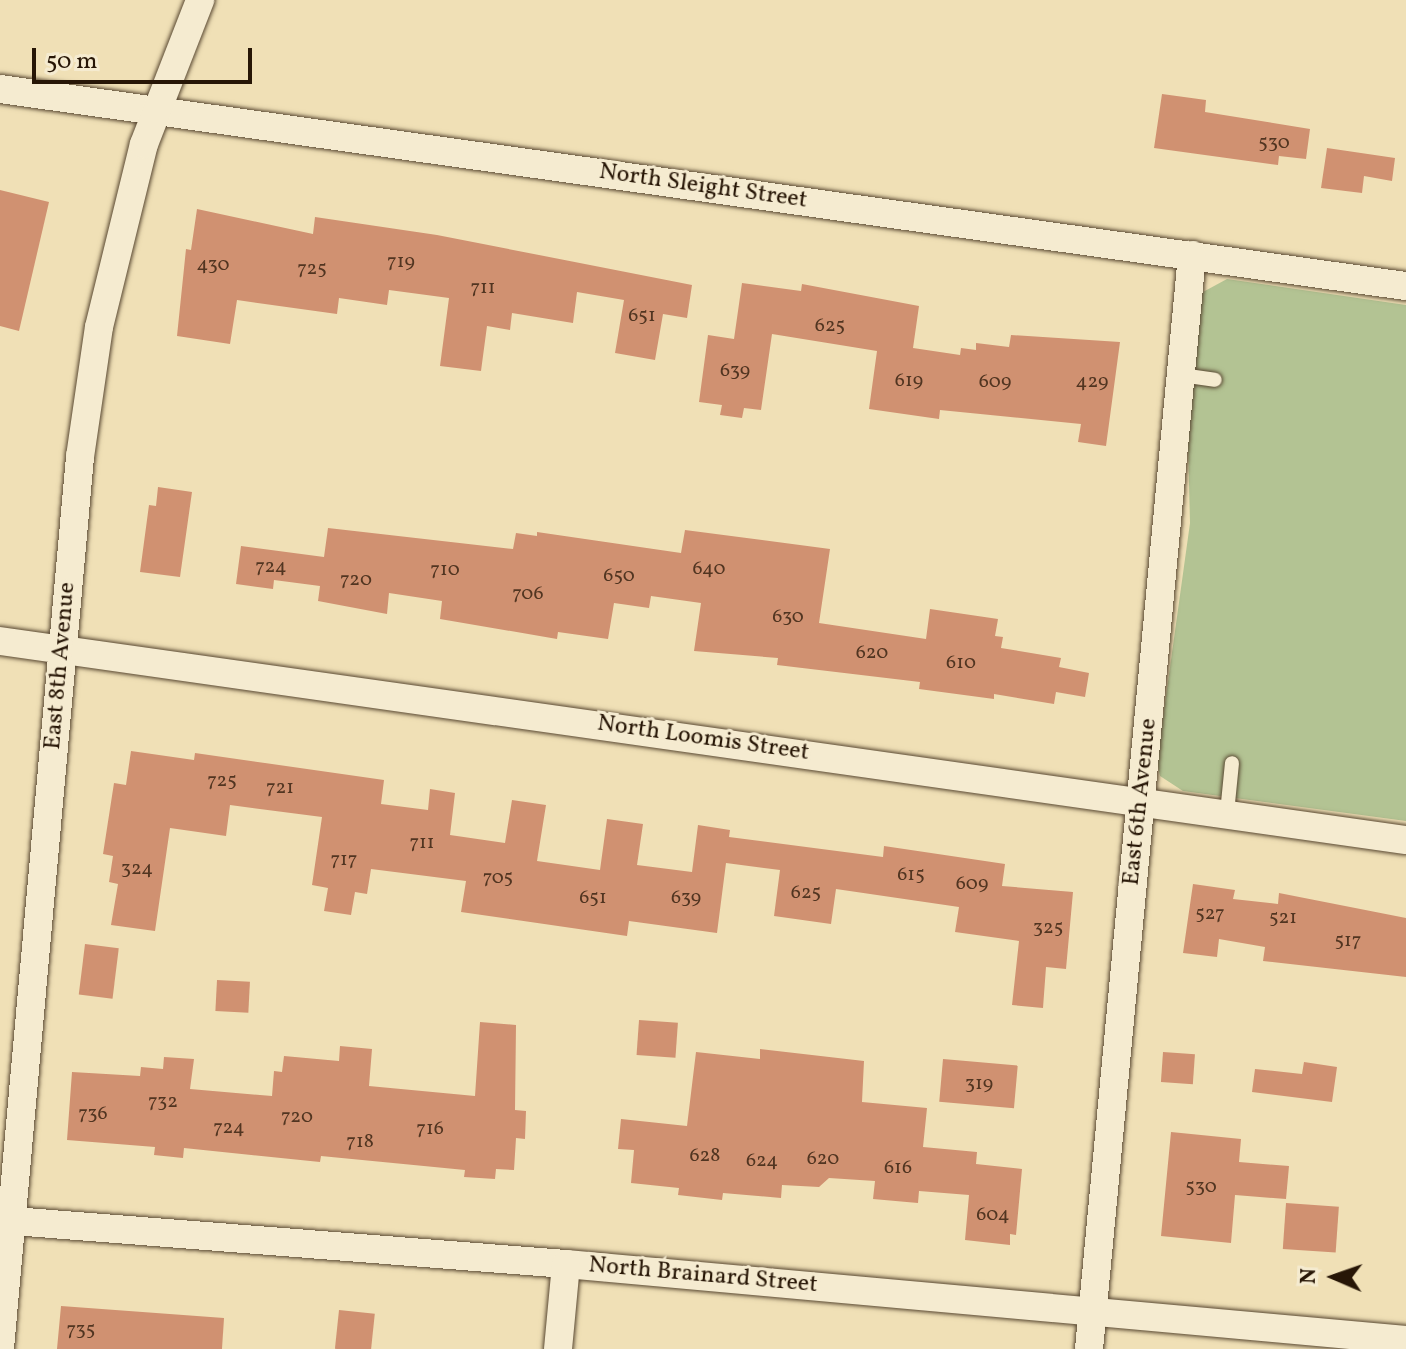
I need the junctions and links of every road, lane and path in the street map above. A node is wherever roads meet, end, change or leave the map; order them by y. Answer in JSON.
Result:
{"nodes":[{"id":1,"x":200,"y":0,"type":"edge"},
{"id":2,"x":0,"y":89,"type":"edge"},
{"id":3,"x":156,"y":112,"type":"junction"},
{"id":4,"x":1192,"y":255,"type":"junction"},
{"id":5,"x":1406,"y":286,"type":"edge"},
{"id":6,"x":1181,"y":375,"type":"junction"},
{"id":7,"x":1215,"y":380,"type":"dead end"},
{"id":8,"x":0,"y":641,"type":"edge"},
{"id":9,"x":63,"y":649,"type":"junction"},
{"id":10,"x":1232,"y":763,"type":"dead end"},
{"id":11,"x":1142,"y":801,"type":"junction"},
{"id":12,"x":1227,"y":813,"type":"junction"},
{"id":13,"x":1406,"y":840,"type":"edge"},
{"id":14,"x":6,"y":1221,"type":"edge"},
{"id":15,"x":566,"y":1264,"type":"junction"},
{"id":16,"x":1093,"y":1312,"type":"junction"},
{"id":17,"x":1406,"y":1340,"type":"edge"},
{"id":18,"x":0,"y":1348,"type":"edge"},
{"id":19,"x":558,"y":1349,"type":"edge"},
{"id":20,"x":1089,"y":1349,"type":"edge"}],
"edges":[{"from":1,"to":3,"type":"street","name":"East 8th Avenue"},
{"from":2,"to":3,"type":"street","name":"North Sleight Street"},
{"from":3,"to":4,"type":"street","name":"North Sleight Street"},
{"from":3,"to":9,"type":"street","name":"East 8th Avenue"},
{"from":4,"to":5,"type":"street","name":"North Sleight Street"},
{"from":4,"to":6,"type":"street","name":"East 6th Avenue"},
{"from":6,"to":7,"type":"lane"},
{"from":6,"to":11,"type":"street","name":"East 6th Avenue"},
{"from":8,"to":9,"type":"street","name":"North Loomis Street"},
{"from":9,"to":11,"type":"street","name":"North Loomis Street"},
{"from":9,"to":14,"type":"street","name":"East 8th Avenue"},
{"from":10,"to":12,"type":"lane"},
{"from":11,"to":12,"type":"street","name":"North Loomis Street"},
{"from":11,"to":16,"type":"street","name":"East 6th Avenue"},
{"from":12,"to":13,"type":"street","name":"North Loomis Street"},
{"from":14,"to":15,"type":"street","name":"North Brainard Street"},
{"from":14,"to":18,"type":"street","name":"East 8th Avenue"},
{"from":15,"to":16,"type":"street","name":"North Brainard Street"},
{"from":15,"to":19,"type":"street"},
{"from":16,"to":17,"type":"street","name":"North Brainard Street"},
{"from":16,"to":20,"type":"street","name":"East 6th Avenue"}]}
